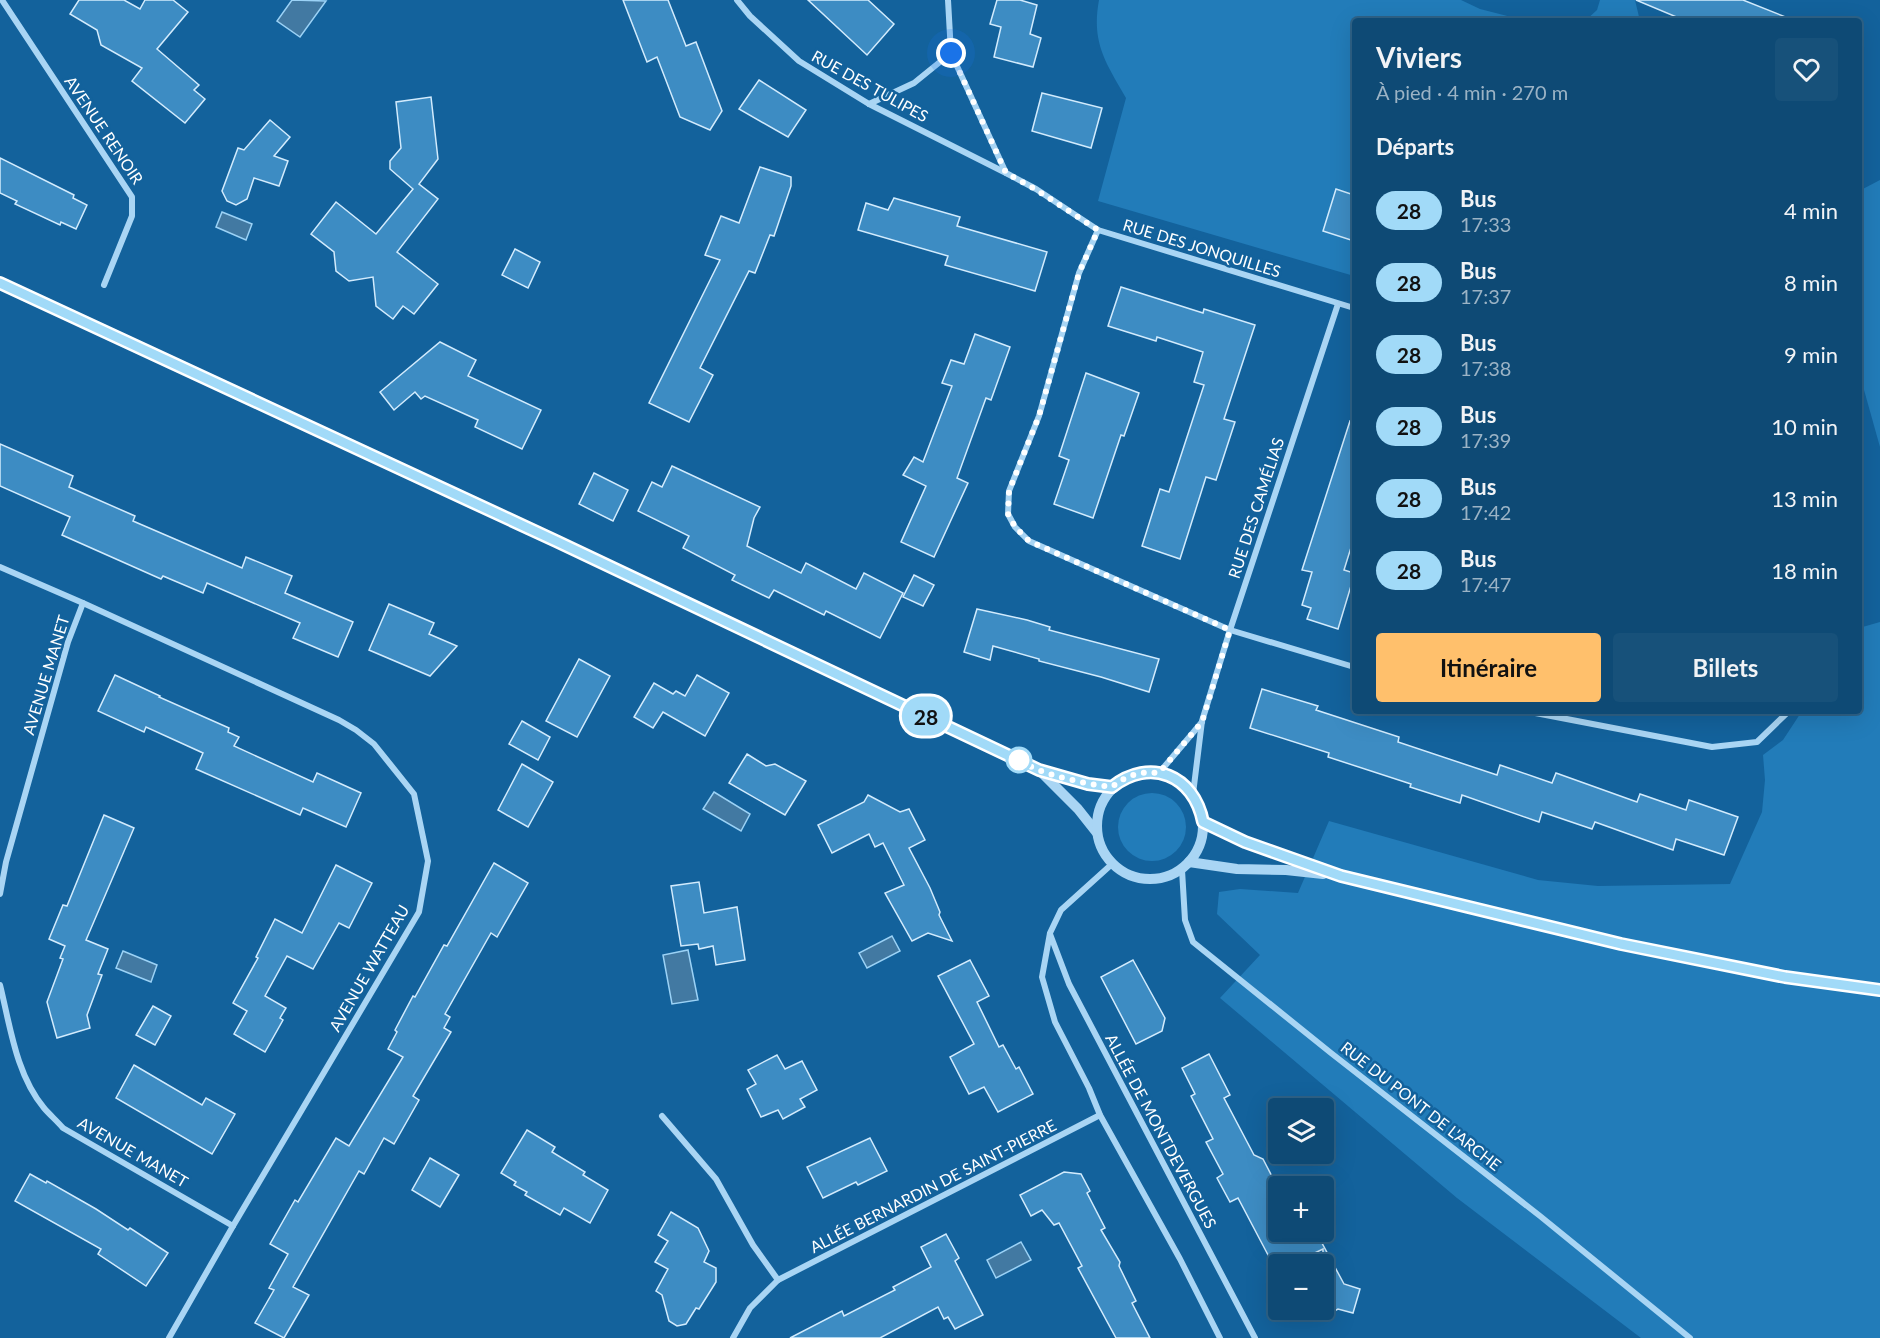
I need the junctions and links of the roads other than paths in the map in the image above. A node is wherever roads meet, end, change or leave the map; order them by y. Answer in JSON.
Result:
{"nodes":[{"id":1,"x":2,"y":0,"type":"edge"},
{"id":2,"x":737,"y":0,"type":"edge"},
{"id":3,"x":948,"y":0,"type":"edge"},
{"id":4,"x":951,"y":53,"type":"junction"},
{"id":5,"x":869,"y":104,"type":"junction"},
{"id":6,"x":1006,"y":173,"type":"junction"},
{"id":7,"x":1098,"y":230,"type":"junction"},
{"id":8,"x":0,"y":283,"type":"edge"},
{"id":9,"x":104,"y":285,"type":"dead end"},
{"id":10,"x":1338,"y":304,"type":"junction"},
{"id":11,"x":1352,"y":308,"type":"edge"},
{"id":12,"x":0,"y":567,"type":"edge"},
{"id":13,"x":83,"y":603,"type":"junction"},
{"id":14,"x":1230,"y":630,"type":"junction"},
{"id":15,"x":1352,"y":667,"type":"edge"},
{"id":16,"x":1541,"y":714,"type":"edge"},
{"id":17,"x":1786,"y":714,"type":"edge"},
{"id":18,"x":1202,"y":722,"type":"junction"},
{"id":19,"x":1039,"y":770,"type":"junction"},
{"id":20,"x":1159,"y":773,"type":"junction"},
{"id":21,"x":1112,"y":787,"type":"junction"},
{"id":22,"x":1193,"y":794,"type":"junction"},
{"id":23,"x":1203,"y":822,"type":"junction"},
{"id":24,"x":1096,"y":833,"type":"junction"},
{"id":25,"x":1112,"y":864,"type":"junction"},
{"id":26,"x":1185,"y":866,"type":"junction"},
{"id":27,"x":1341,"y":876,"type":"junction"},
{"id":28,"x":0,"y":894,"type":"edge"},
{"id":29,"x":1050,"y":933,"type":"junction"},
{"id":30,"x":0,"y":985,"type":"edge"},
{"id":31,"x":1880,"y":990,"type":"edge"},
{"id":32,"x":1100,"y":1115,"type":"junction"},
{"id":33,"x":662,"y":1116,"type":"dead end"},
{"id":34,"x":233,"y":1226,"type":"junction"},
{"id":35,"x":778,"y":1280,"type":"junction"},
{"id":36,"x":169,"y":1338,"type":"edge"},
{"id":37,"x":733,"y":1338,"type":"edge"},
{"id":38,"x":1220,"y":1338,"type":"edge"},
{"id":39,"x":1255,"y":1338,"type":"edge"},
{"id":40,"x":1690,"y":1338,"type":"edge"}],
"edges":[{"from":1,"to":9,"type":"street","name":"AVENUE RENOIR"},
{"from":2,"to":5,"type":"street","name":"RUE DES TULIPES"},
{"from":3,"to":4,"type":"street"},
{"from":4,"to":5,"type":"street"},
{"from":4,"to":6,"type":"street"},
{"from":5,"to":6,"type":"street","name":"RUE DES TULIPES"},
{"from":6,"to":7,"type":"street","name":"RUE DES JONQUILLES"},
{"from":7,"to":10,"type":"street","name":"RUE DES JONQUILLES"},
{"from":7,"to":14,"type":"street"},
{"from":8,"to":19,"type":"street"},
{"from":10,"to":11,"type":"street","name":"RUE DES JONQUILLES"},
{"from":10,"to":14,"type":"street","name":"RUE DES CAMÉLIAS"},
{"from":12,"to":13,"type":"street","name":"AVENUE WATTEAU"},
{"from":13,"to":28,"type":"street","name":"AVENUE MANET"},
{"from":13,"to":34,"type":"street","name":"AVENUE WATTEAU"},
{"from":14,"to":15,"type":"street"},
{"from":14,"to":18,"type":"street","name":"RUE DES CAMÉLIAS"},
{"from":16,"to":17,"type":"street"},
{"from":18,"to":20,"type":"street","name":"RUE DES CAMÉLIAS"},
{"from":18,"to":22,"type":"street","name":"RUE DES CAMÉLIAS"},
{"from":19,"to":21,"type":"street"},
{"from":19,"to":24,"type":"street"},
{"from":20,"to":21,"type":"street"},
{"from":20,"to":22,"type":"street"},
{"from":21,"to":24,"type":"street"},
{"from":22,"to":23,"type":"street"},
{"from":23,"to":26,"type":"street"},
{"from":23,"to":27,"type":"street"},
{"from":24,"to":25,"type":"street"},
{"from":25,"to":26,"type":"street"},
{"from":25,"to":29,"type":"street"},
{"from":26,"to":27,"type":"street"},
{"from":26,"to":40,"type":"street","name":"RUE DU PONT DE L'ARCHE"},
{"from":27,"to":31,"type":"street"},
{"from":29,"to":32,"type":"street"},
{"from":29,"to":39,"type":"street","name":"ALLÉE DE MONTDEVERGUES"},
{"from":30,"to":34,"type":"street","name":"AVENUE MANET"},
{"from":32,"to":35,"type":"street","name":"ALLÉE BERNARDIN DE SAINT-PIERRE"},
{"from":32,"to":38,"type":"street"},
{"from":33,"to":35,"type":"street"},
{"from":34,"to":36,"type":"street","name":"AVENUE WATTEAU"},
{"from":35,"to":37,"type":"street","name":"ALLÉE BERNARDIN DE SAINT-PIERRE"}]}
